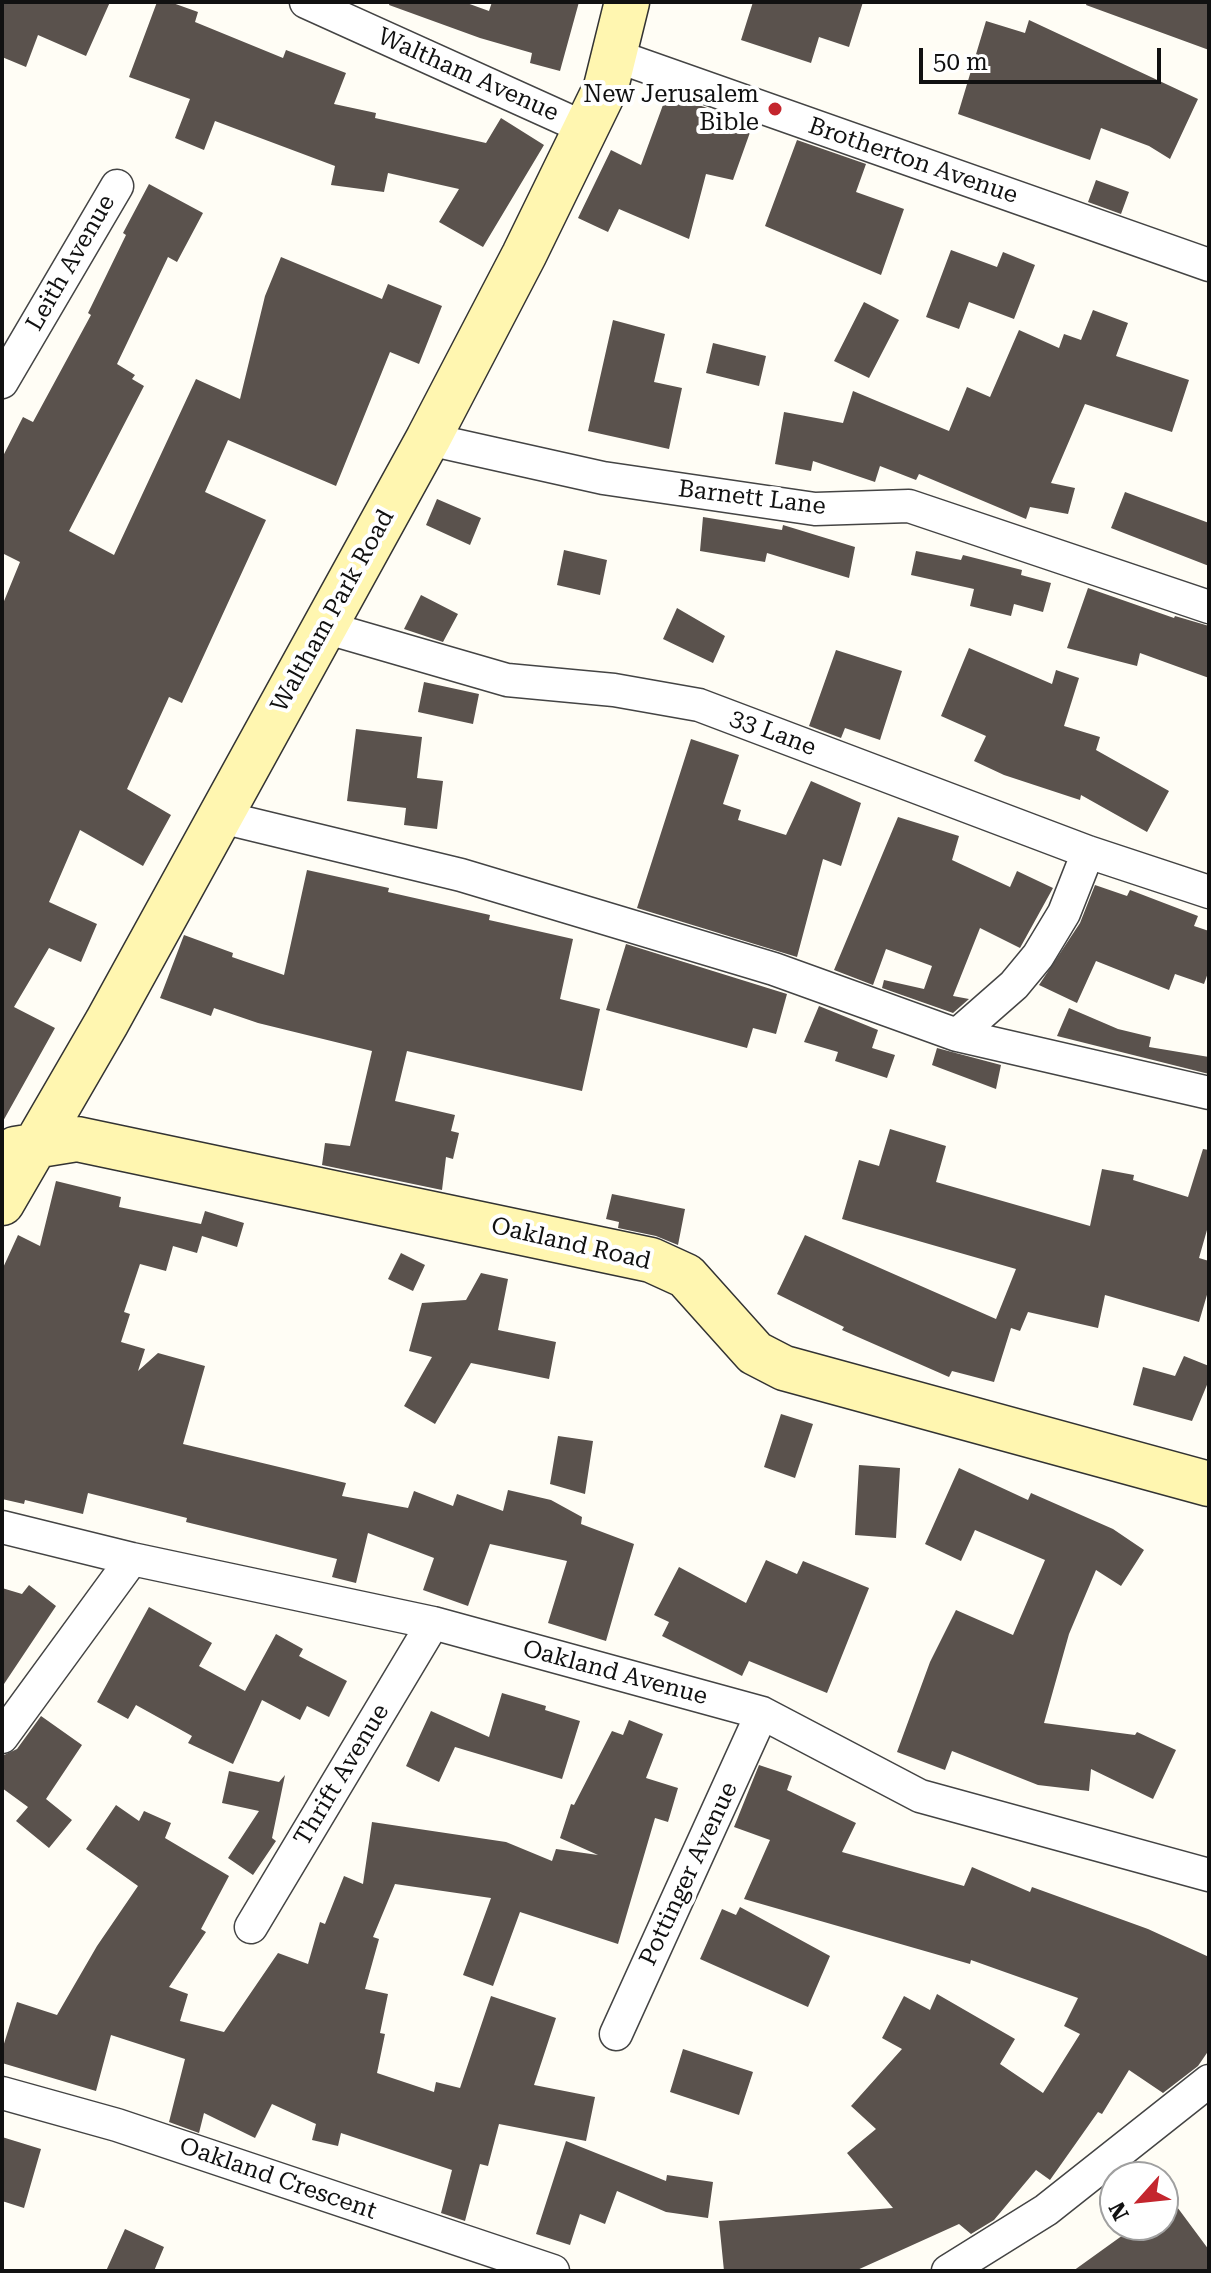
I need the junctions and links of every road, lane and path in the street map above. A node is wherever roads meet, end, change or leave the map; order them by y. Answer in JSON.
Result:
{"nodes":[{"id":1,"x":306,"y":2,"type":"edge"},
{"id":2,"x":627,"y":2,"type":"edge"},
{"id":3,"x":616,"y":56,"type":"junction"},
{"id":4,"x":587,"y":129,"type":"junction"},
{"id":5,"x":117,"y":186,"type":"dead end"},
{"id":6,"x":1209,"y":265,"type":"edge"},
{"id":7,"x":2,"y":382,"type":"edge"},
{"id":8,"x":428,"y":439,"type":"junction"},
{"id":9,"x":1209,"y":607,"type":"edge"},
{"id":10,"x":324,"y":627,"type":"junction"},
{"id":11,"x":217,"y":816,"type":"junction"},
{"id":12,"x":1088,"y":852,"type":"junction"},
{"id":13,"x":1209,"y":892,"type":"edge"},
{"id":14,"x":957,"y":1035,"type":"junction"},
{"id":15,"x":1209,"y":1093,"type":"edge"},
{"id":16,"x":16,"y":1149,"type":"edge"},
{"id":17,"x":2,"y":1203,"type":"edge"},
{"id":18,"x":1209,"y":1484,"type":"edge"},
{"id":19,"x":2,"y":1527,"type":"edge"},
{"id":20,"x":132,"y":1559,"type":"junction"},
{"id":21,"x":433,"y":1623,"type":"junction"},
{"id":22,"x":762,"y":1713,"type":"junction"},
{"id":23,"x":2,"y":1737,"type":"edge"},
{"id":24,"x":1209,"y":1875,"type":"edge"},
{"id":25,"x":251,"y":1927,"type":"dead end"},
{"id":26,"x":616,"y":2034,"type":"dead end"},
{"id":27,"x":1209,"y":2081,"type":"edge"},
{"id":28,"x":2,"y":2093,"type":"edge"},
{"id":29,"x":553,"y":2271,"type":"edge"},
{"id":30,"x":948,"y":2271,"type":"edge"}],
"edges":[{"from":1,"to":4,"type":"street","name":"Waltham Avenue"},
{"from":2,"to":3,"type":"main road","name":"Waltham Park Road"},
{"from":3,"to":4,"type":"main road","name":"Waltham Park Road"},
{"from":3,"to":6,"type":"street","name":"Brotherton Avenue"},
{"from":4,"to":8,"type":"main road","name":"Waltham Park Road"},
{"from":5,"to":7,"type":"street","name":"Leith Avenue"},
{"from":8,"to":9,"type":"street","name":"Barnett Lane"},
{"from":8,"to":10,"type":"main road","name":"Waltham Park Road"},
{"from":10,"to":11,"type":"main road","name":"Waltham Park Road"},
{"from":10,"to":12,"type":"street","name":"33 Lane"},
{"from":11,"to":14,"type":"street"},
{"from":11,"to":16,"type":"main road","name":"Waltham Park Road"},
{"from":12,"to":13,"type":"street","name":"33 Lane"},
{"from":12,"to":14,"type":"street"},
{"from":14,"to":15,"type":"street"},
{"from":16,"to":17,"type":"main road","name":"Waltham Park Road"},
{"from":16,"to":18,"type":"main road","name":"Oakland Road"},
{"from":19,"to":20,"type":"street","name":"Oakland Avenue"},
{"from":20,"to":21,"type":"street","name":"Oakland Avenue"},
{"from":20,"to":23,"type":"street"},
{"from":21,"to":22,"type":"street","name":"Oakland Avenue"},
{"from":21,"to":25,"type":"street","name":"Thrift Avenue"},
{"from":22,"to":24,"type":"street","name":"Oakland Avenue"},
{"from":22,"to":26,"type":"street","name":"Pottinger Avenue"},
{"from":27,"to":30,"type":"street"},
{"from":28,"to":29,"type":"street","name":"Oakland Crescent"}]}
